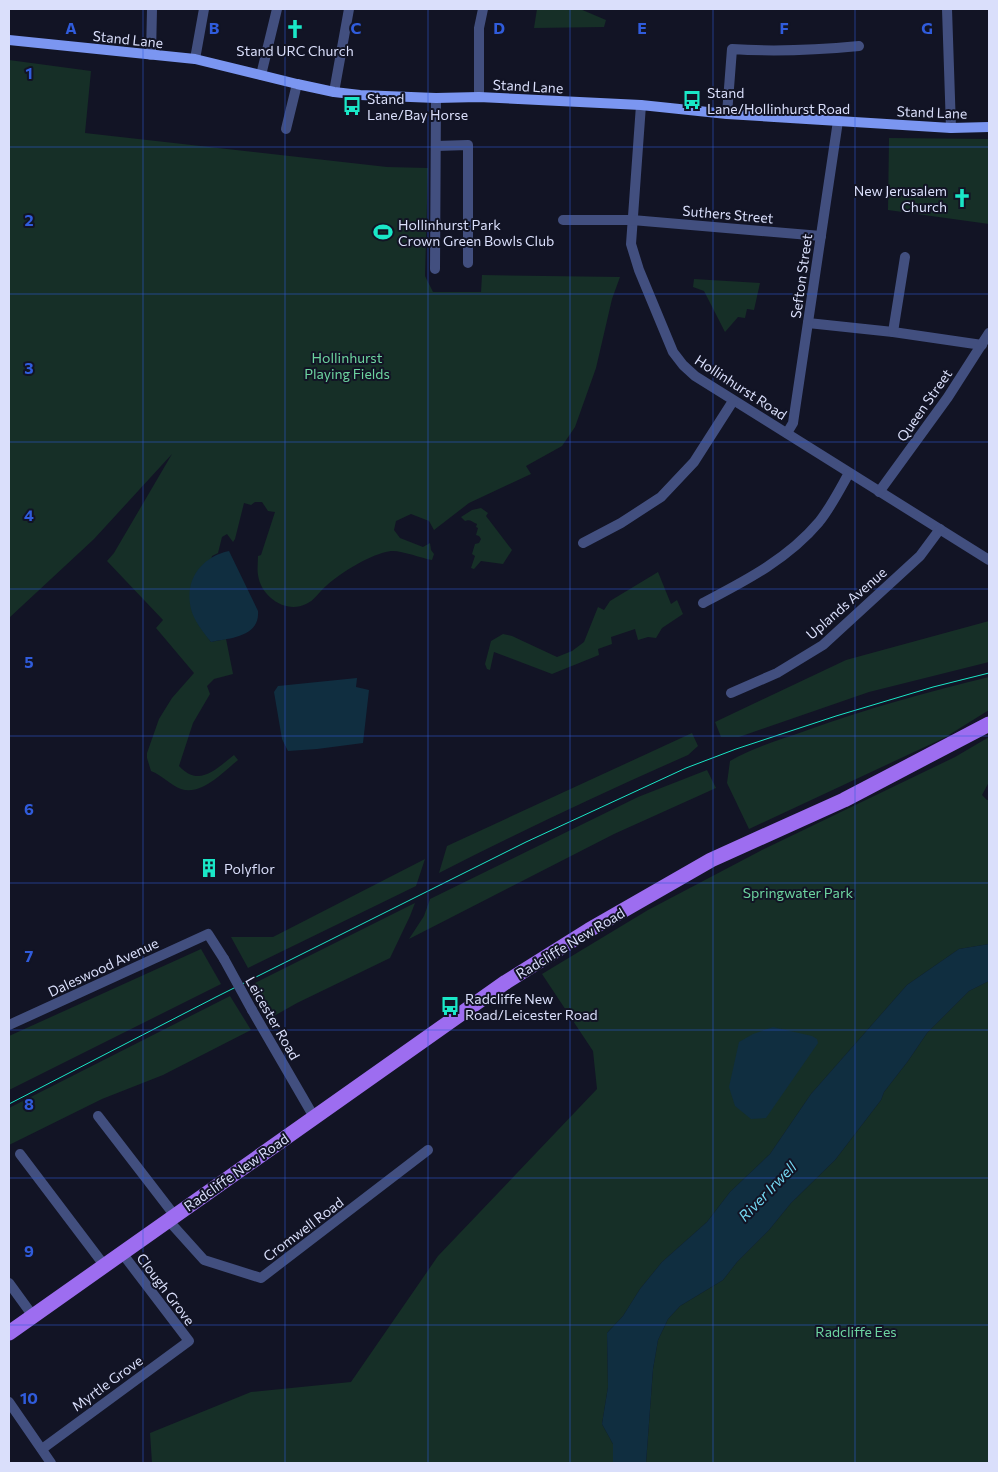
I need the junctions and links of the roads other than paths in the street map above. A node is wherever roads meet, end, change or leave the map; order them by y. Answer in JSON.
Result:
{"nodes":[{"id":1,"x":152,"y":9,"type":"edge"},
{"id":2,"x":204,"y":9,"type":"edge"},
{"id":3,"x":277,"y":9,"type":"edge"},
{"id":4,"x":349,"y":9,"type":"edge"},
{"id":5,"x":483,"y":9,"type":"edge"},
{"id":6,"x":947,"y":9,"type":"edge"},
{"id":7,"x":9,"y":40,"type":"edge"},
{"id":8,"x":859,"y":46,"type":"dead end"},
{"id":9,"x":152,"y":55,"type":"junction"},
{"id":10,"x":195,"y":59,"type":"junction"},
{"id":11,"x":261,"y":75,"type":"junction"},
{"id":12,"x":297,"y":84,"type":"junction"},
{"id":13,"x":334,"y":92,"type":"junction"},
{"id":14,"x":479,"y":97,"type":"junction"},
{"id":15,"x":436,"y":98,"type":"junction"},
{"id":16,"x":641,"y":105,"type":"junction"},
{"id":17,"x":727,"y":114,"type":"junction"},
{"id":18,"x":838,"y":121,"type":"junction"},
{"id":19,"x":989,"y":127,"type":"edge"},
{"id":20,"x":951,"y":128,"type":"junction"},
{"id":21,"x":286,"y":129,"type":"dead end"},
{"id":22,"x":436,"y":146,"type":"junction"},
{"id":23,"x":563,"y":220,"type":"dead end"},
{"id":24,"x":632,"y":220,"type":"junction"},
{"id":25,"x":821,"y":236,"type":"junction"},
{"id":26,"x":905,"y":257,"type":"dead end"},
{"id":27,"x":468,"y":263,"type":"dead end"},
{"id":28,"x":435,"y":269,"type":"dead end"},
{"id":29,"x":808,"y":323,"type":"junction"},
{"id":30,"x":893,"y":332,"type":"junction"},
{"id":31,"x":989,"y":333,"type":"edge"},
{"id":32,"x":982,"y":345,"type":"junction"},
{"id":33,"x":733,"y":401,"type":"junction"},
{"id":34,"x":786,"y":433,"type":"junction"},
{"id":35,"x":850,"y":473,"type":"junction"},
{"id":36,"x":879,"y":492,"type":"junction"},
{"id":37,"x":940,"y":529,"type":"junction"},
{"id":38,"x":583,"y":543,"type":"dead end"},
{"id":39,"x":989,"y":560,"type":"edge"},
{"id":40,"x":703,"y":603,"type":"dead end"},
{"id":41,"x":731,"y":694,"type":"dead end"},
{"id":42,"x":989,"y":724,"type":"edge"},
{"id":43,"x":208,"y":934,"type":"joint"},
{"id":44,"x":9,"y":1025,"type":"edge"},
{"id":45,"x":98,"y":1116,"type":"dead end"},
{"id":46,"x":314,"y":1117,"type":"junction"},
{"id":47,"x":428,"y":1150,"type":"dead end"},
{"id":48,"x":20,"y":1154,"type":"dead end"},
{"id":49,"x":172,"y":1218,"type":"junction"},
{"id":50,"x":122,"y":1253,"type":"junction"},
{"id":51,"x":104,"y":1265,"type":"junction"},
{"id":52,"x":9,"y":1282,"type":"edge"},
{"id":53,"x":34,"y":1316,"type":"junction"},
{"id":54,"x":9,"y":1333,"type":"edge"},
{"id":55,"x":189,"y":1341,"type":"joint"},
{"id":56,"x":9,"y":1402,"type":"edge"},
{"id":57,"x":42,"y":1449,"type":"junction"},
{"id":58,"x":51,"y":1463,"type":"edge"}],
"edges":[{"from":1,"to":9,"type":"street"},
{"from":2,"to":10,"type":"street"},
{"from":3,"to":11,"type":"street"},
{"from":4,"to":13,"type":"street"},
{"from":5,"to":14,"type":"street"},
{"from":6,"to":20,"type":"street"},
{"from":7,"to":9,"type":"street","name":"Stand Lane"},
{"from":8,"to":17,"type":"street"},
{"from":9,"to":10,"type":"street","name":"Stand Lane"},
{"from":10,"to":11,"type":"street","name":"Stand Lane"},
{"from":11,"to":12,"type":"street","name":"Stand Lane"},
{"from":12,"to":13,"type":"street","name":"Stand Lane"},
{"from":12,"to":21,"type":"street"},
{"from":13,"to":15,"type":"street","name":"Stand Lane"},
{"from":14,"to":15,"type":"street","name":"Stand Lane"},
{"from":14,"to":16,"type":"street","name":"Stand Lane"},
{"from":15,"to":22,"type":"street"},
{"from":16,"to":17,"type":"street","name":"Stand Lane"},
{"from":16,"to":24,"type":"street","name":"Hollinhurst Road"},
{"from":17,"to":18,"type":"street","name":"Stand Lane"},
{"from":18,"to":20,"type":"street","name":"Stand Lane"},
{"from":18,"to":25,"type":"street","name":"Sefton Street"},
{"from":19,"to":20,"type":"street","name":"Stand Lane"},
{"from":22,"to":27,"type":"street"},
{"from":22,"to":28,"type":"street"},
{"from":23,"to":24,"type":"street","name":"Suthers Street"},
{"from":24,"to":25,"type":"street","name":"Suthers Street"},
{"from":24,"to":33,"type":"street","name":"Hollinhurst Road"},
{"from":25,"to":29,"type":"street","name":"Sefton Street"},
{"from":26,"to":30,"type":"street"},
{"from":29,"to":30,"type":"street"},
{"from":29,"to":34,"type":"street","name":"Sefton Street"},
{"from":30,"to":32,"type":"street"},
{"from":31,"to":32,"type":"street","name":"Queen Street"},
{"from":32,"to":36,"type":"street","name":"Queen Street"},
{"from":33,"to":34,"type":"street","name":"Hollinhurst Road"},
{"from":33,"to":38,"type":"street"},
{"from":34,"to":35,"type":"street","name":"Hollinhurst Road"},
{"from":35,"to":36,"type":"street","name":"Hollinhurst Road"},
{"from":35,"to":40,"type":"street"},
{"from":36,"to":37,"type":"street","name":"Hollinhurst Road"},
{"from":37,"to":39,"type":"street","name":"Hollinhurst Road"},
{"from":37,"to":41,"type":"street","name":"Uplands Avenue"},
{"from":42,"to":46,"type":"main road","name":"Radcliffe New Road"},
{"from":43,"to":44,"type":"street","name":"Daleswood Avenue"},
{"from":43,"to":46,"type":"street","name":"Leicester Road","bridge":true},
{"from":45,"to":49,"type":"street"},
{"from":46,"to":49,"type":"main road","name":"Radcliffe New Road"},
{"from":47,"to":49,"type":"street","name":"Cromwell Road"},
{"from":48,"to":51,"type":"street"},
{"from":49,"to":50,"type":"main road","name":"Radcliffe New Road"},
{"from":50,"to":51,"type":"main road","name":"Radcliffe New Road"},
{"from":50,"to":55,"type":"street","name":"Clough Grove"},
{"from":51,"to":53,"type":"main road","name":"Radcliffe New Road"},
{"from":52,"to":53,"type":"street"},
{"from":53,"to":54,"type":"main road","name":"Radcliffe New Road"},
{"from":55,"to":57,"type":"street","name":"Myrtle Grove"},
{"from":56,"to":57,"type":"street"},
{"from":57,"to":58,"type":"street"}]}
